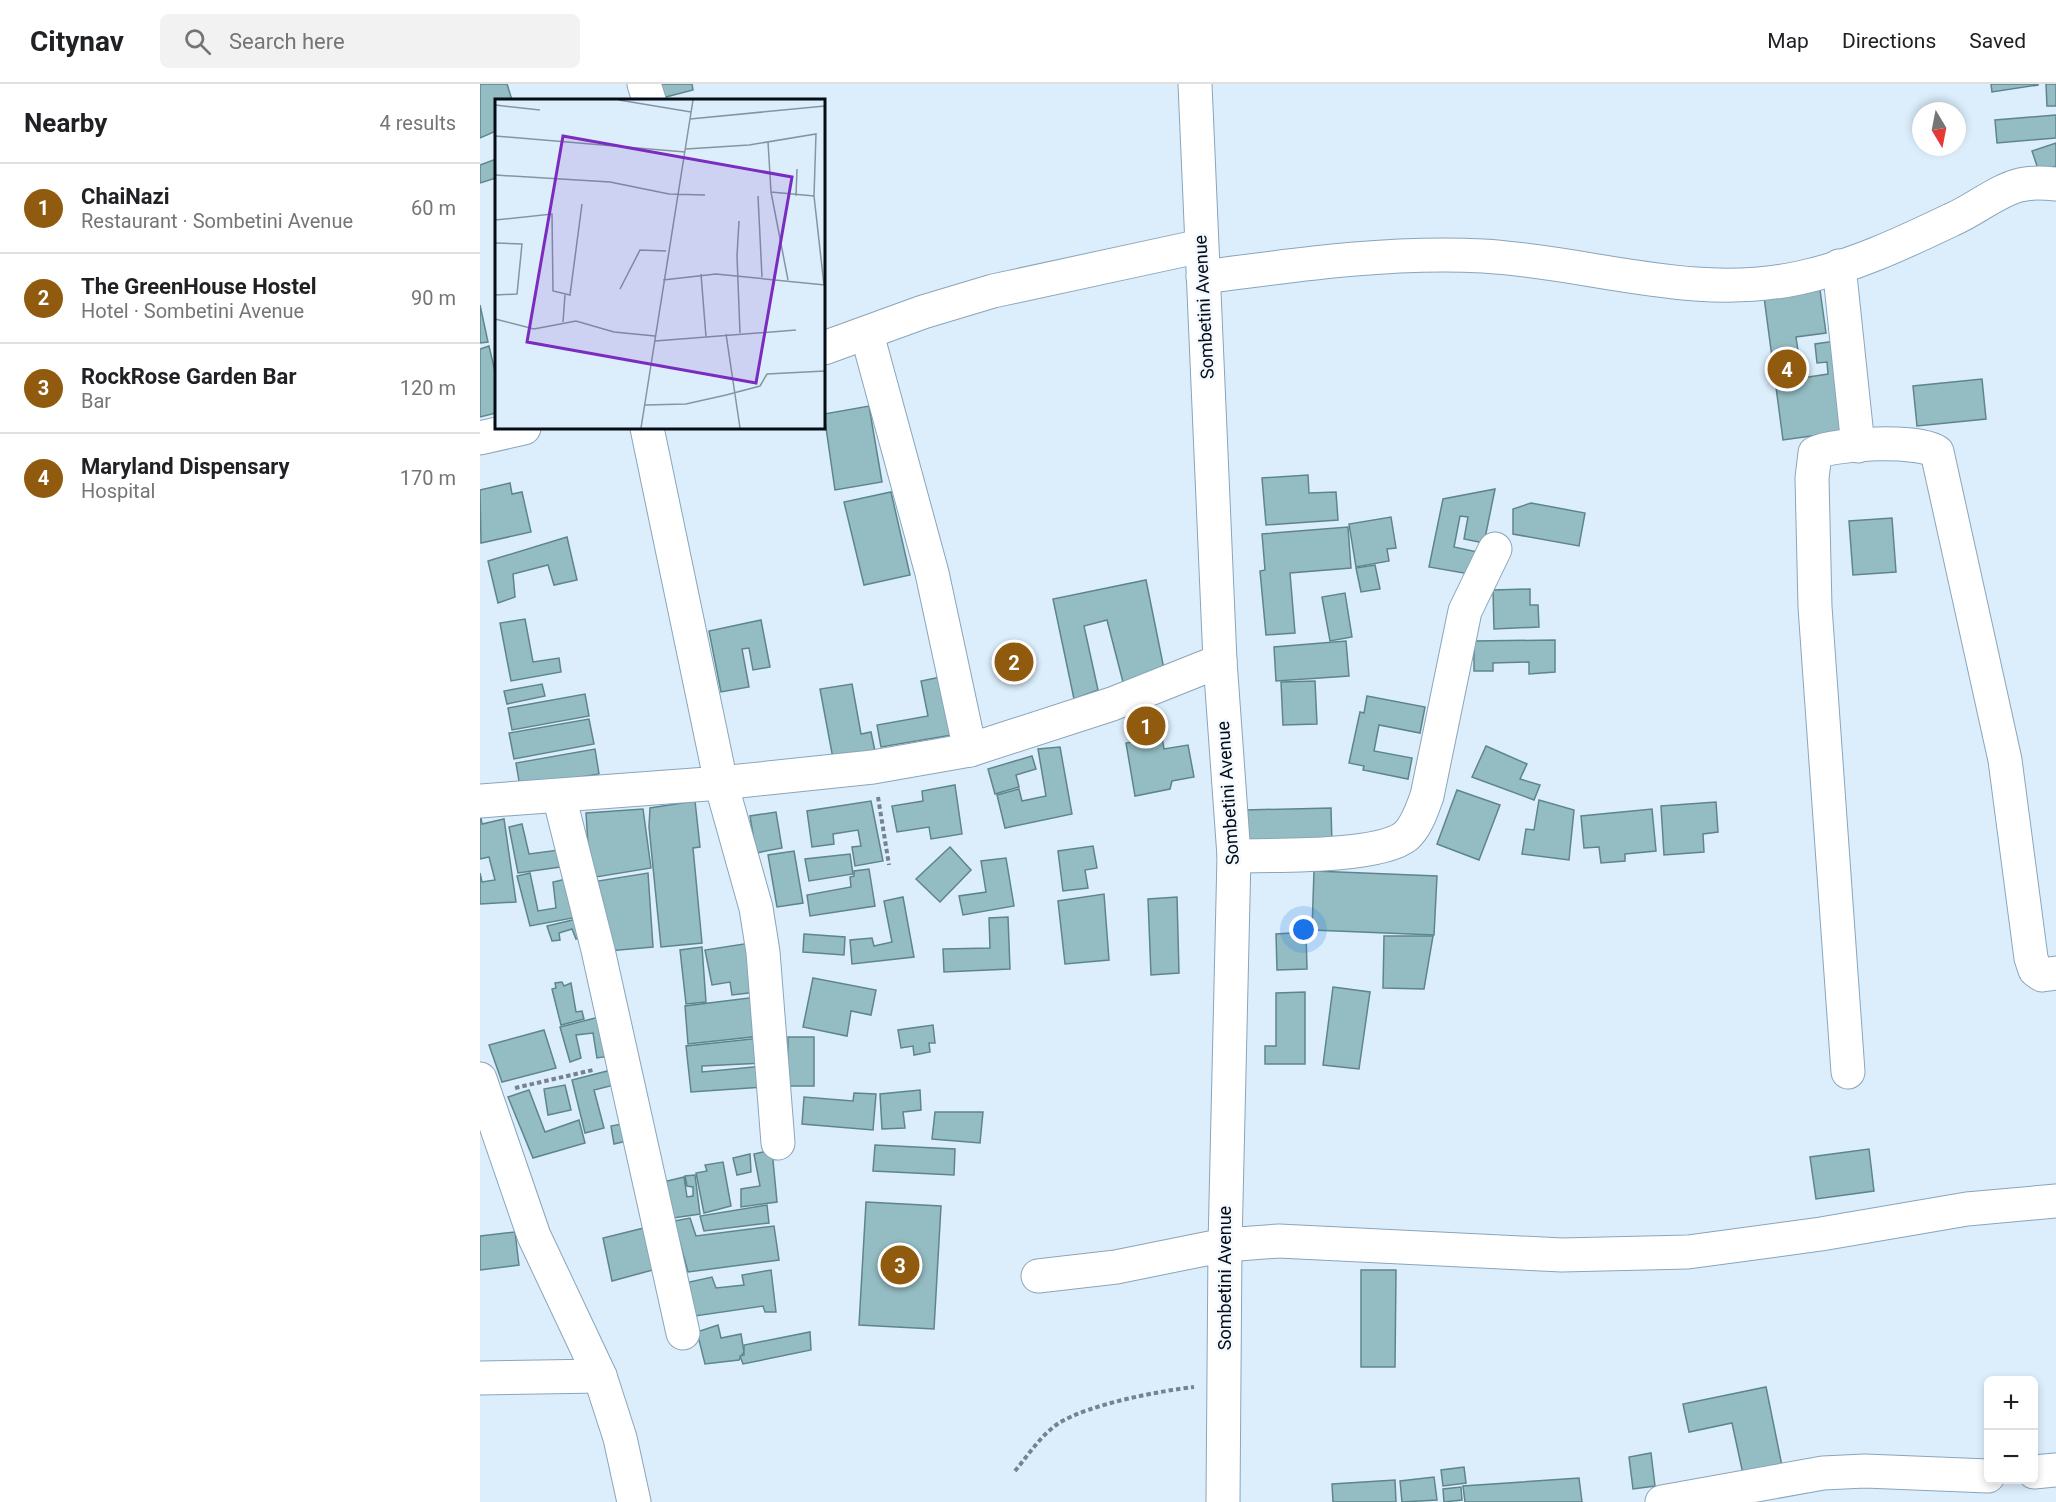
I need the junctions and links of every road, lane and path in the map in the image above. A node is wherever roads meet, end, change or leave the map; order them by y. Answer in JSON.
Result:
{"nodes":[{"id":1,"x":644,"y":84,"type":"edge"},
{"id":2,"x":1196,"y":84,"type":"edge"},
{"id":3,"x":649,"y":99,"type":"edge"},
{"id":4,"x":2056,"y":184,"type":"edge"},
{"id":5,"x":1202,"y":261,"type":"junction"},
{"id":6,"x":1839,"y":266,"type":"junction"},
{"id":7,"x":867,"y":334,"type":"junction"},
{"id":8,"x":825,"y":348,"type":"edge"},
{"id":9,"x":520,"y":429,"type":"edge"},
{"id":10,"x":647,"y":429,"type":"edge"},
{"id":11,"x":480,"y":438,"type":"edge"},
{"id":12,"x":1858,"y":446,"type":"junction"},
{"id":13,"x":1495,"y":549,"type":"dead end"},
{"id":14,"x":1220,"y":661,"type":"junction"},
{"id":15,"x":970,"y":750,"type":"junction"},
{"id":16,"x":873,"y":767,"type":"junction"},
{"id":17,"x":721,"y":783,"type":"junction"},
{"id":18,"x":559,"y":796,"type":"junction"},
{"id":19,"x":480,"y":801,"type":"edge"},
{"id":20,"x":1234,"y":856,"type":"junction"},
{"id":21,"x":889,"y":865,"type":"dead end"},
{"id":22,"x":2056,"y":973,"type":"edge"},
{"id":23,"x":623,"y":1063,"type":"junction"},
{"id":24,"x":1848,"y":1072,"type":"dead end"},
{"id":25,"x":480,"y":1079,"type":"edge"},
{"id":26,"x":518,"y":1087,"type":"dead end"},
{"id":27,"x":778,"y":1143,"type":"dead end"},
{"id":28,"x":2056,"y":1201,"type":"edge"},
{"id":29,"x":1225,"y":1245,"type":"junction"},
{"id":30,"x":1038,"y":1276,"type":"dead end"},
{"id":31,"x":683,"y":1333,"type":"dead end"},
{"id":32,"x":600,"y":1376,"type":"junction"},
{"id":33,"x":480,"y":1378,"type":"edge"},
{"id":34,"x":1225,"y":1383,"type":"junction"},
{"id":35,"x":2056,"y":1470,"type":"edge"},
{"id":36,"x":1015,"y":1471,"type":"dead end"},
{"id":37,"x":2038,"y":1472,"type":"edge"},
{"id":38,"x":1984,"y":1476,"type":"edge"},
{"id":39,"x":634,"y":1502,"type":"edge"},
{"id":40,"x":1223,"y":1502,"type":"edge"},
{"id":41,"x":1662,"y":1502,"type":"edge"}],
"edges":[{"from":1,"to":3,"type":"street"},
{"from":2,"to":5,"type":"street","name":"Sombetini Avenue"},
{"from":4,"to":6,"type":"street"},
{"from":5,"to":6,"type":"street"},
{"from":5,"to":7,"type":"street"},
{"from":5,"to":14,"type":"street","name":"Sombetini Avenue"},
{"from":6,"to":12,"type":"street"},
{"from":7,"to":8,"type":"street"},
{"from":7,"to":15,"type":"street"},
{"from":9,"to":11,"type":"street"},
{"from":10,"to":17,"type":"street"},
{"from":12,"to":22,"type":"street"},
{"from":12,"to":24,"type":"street"},
{"from":13,"to":20,"type":"street"},
{"from":14,"to":15,"type":"street"},
{"from":14,"to":20,"type":"street","name":"Sombetini Avenue"},
{"from":15,"to":16,"type":"street"},
{"from":16,"to":17,"type":"street"},
{"from":16,"to":21,"type":"path"},
{"from":17,"to":18,"type":"street"},
{"from":17,"to":27,"type":"street"},
{"from":18,"to":19,"type":"street"},
{"from":18,"to":23,"type":"street"},
{"from":20,"to":29,"type":"street","name":"Sombetini Avenue"},
{"from":23,"to":26,"type":"path"},
{"from":23,"to":31,"type":"street"},
{"from":25,"to":32,"type":"street"},
{"from":28,"to":29,"type":"street"},
{"from":29,"to":30,"type":"street"},
{"from":29,"to":34,"type":"street","name":"Sombetini Avenue"},
{"from":32,"to":33,"type":"street"},
{"from":32,"to":39,"type":"street"},
{"from":34,"to":36,"type":"path"},
{"from":34,"to":40,"type":"street","name":"Sombetini Avenue"},
{"from":35,"to":37,"type":"street"},
{"from":38,"to":41,"type":"street"}]}
